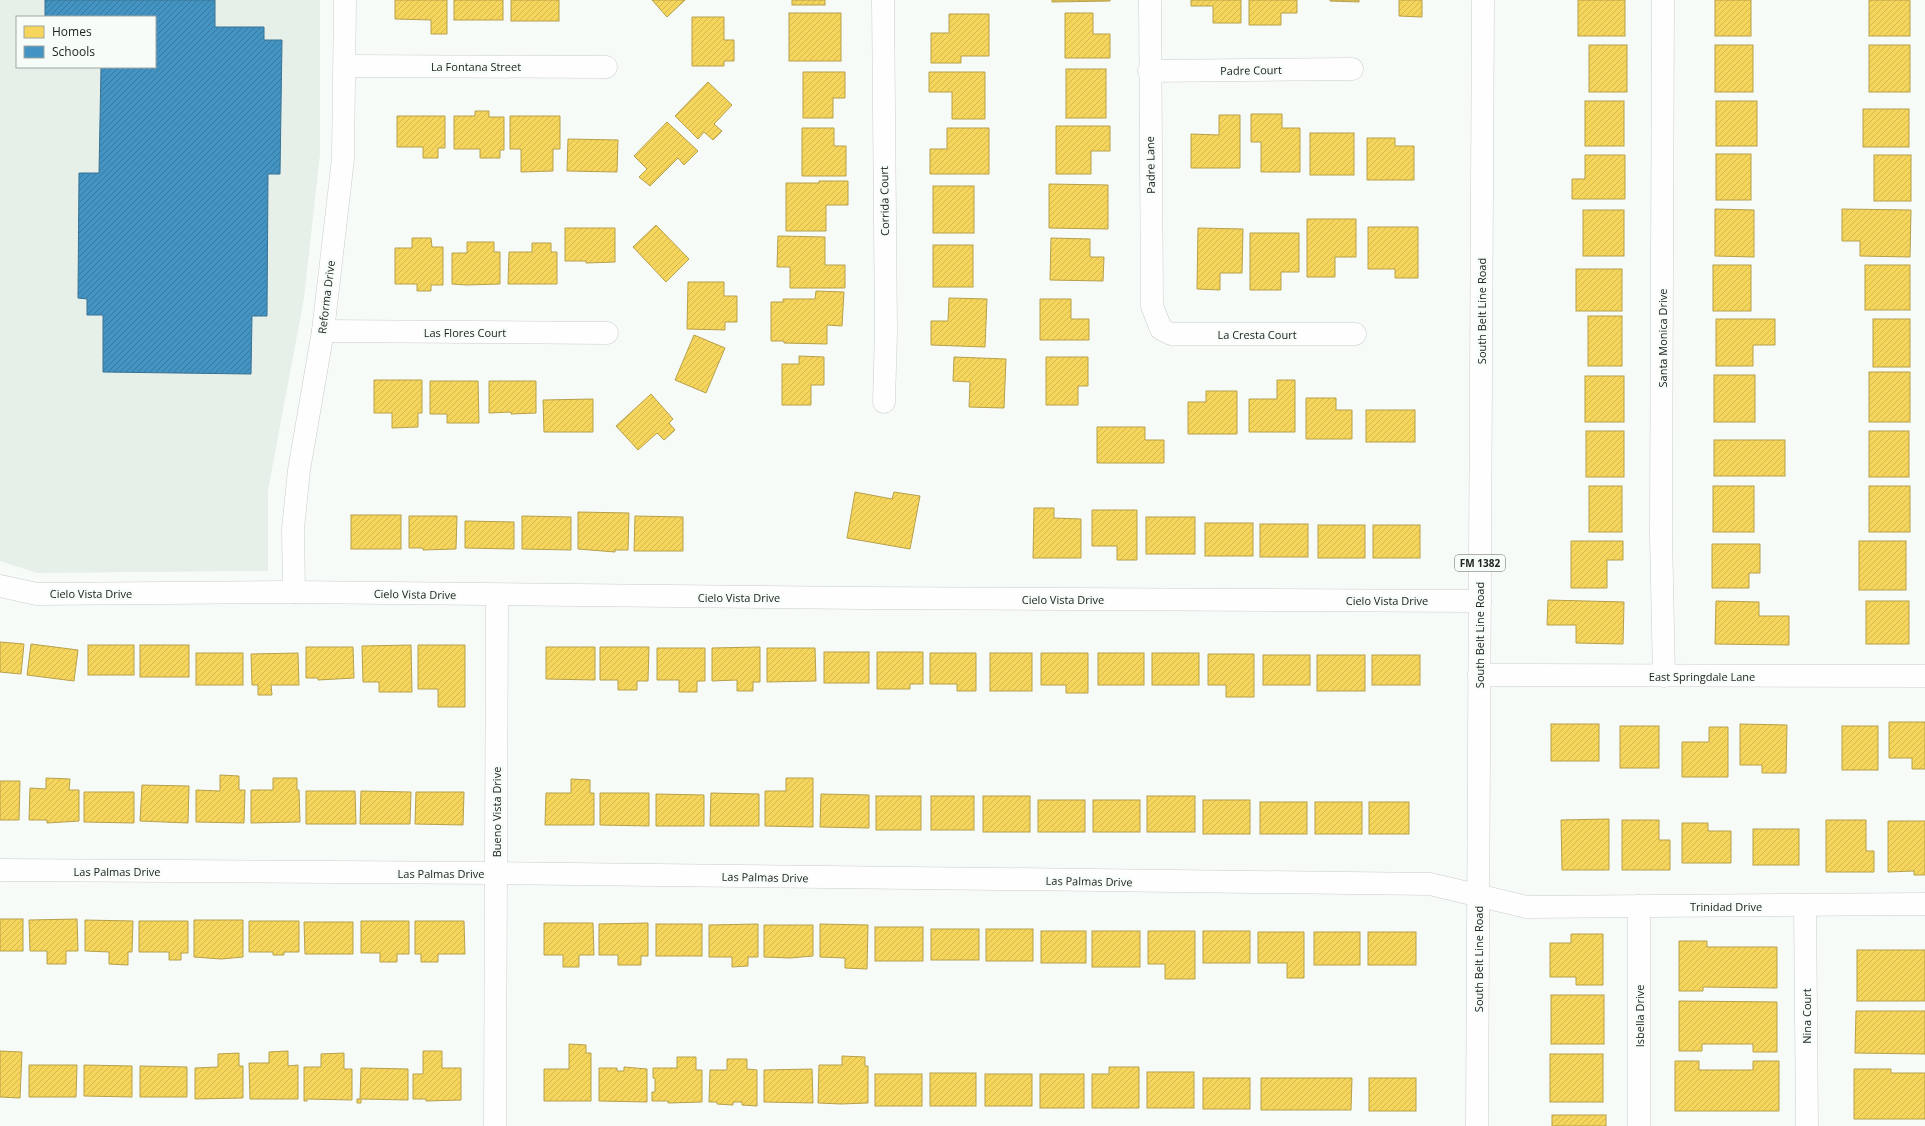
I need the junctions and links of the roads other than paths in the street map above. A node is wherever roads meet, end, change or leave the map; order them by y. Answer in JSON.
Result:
{"nodes":[{"id":1,"x":345,"y":0,"type":"edge"},
{"id":2,"x":883,"y":0,"type":"edge"},
{"id":3,"x":1150,"y":0,"type":"edge"},
{"id":4,"x":1483,"y":0,"type":"edge"},
{"id":5,"x":1663,"y":0,"type":"edge"},
{"id":6,"x":345,"y":66,"type":"junction"},
{"id":7,"x":606,"y":67,"type":"dead end"},
{"id":8,"x":1352,"y":68,"type":"dead end"},
{"id":9,"x":1149,"y":70,"type":"junction"},
{"id":10,"x":1161,"y":329,"type":"joint"},
{"id":11,"x":323,"y":331,"type":"junction"},
{"id":12,"x":607,"y":333,"type":"dead end"},
{"id":13,"x":1355,"y":334,"type":"dead end"},
{"id":14,"x":884,"y":402,"type":"dead end"},
{"id":15,"x":0,"y":586,"type":"edge"},
{"id":16,"x":294,"y":592,"type":"junction"},
{"id":17,"x":496,"y":595,"type":"junction"},
{"id":18,"x":1480,"y":601,"type":"junction"},
{"id":19,"x":1479,"y":675,"type":"junction"},
{"id":20,"x":1664,"y":676,"type":"junction"},
{"id":21,"x":1925,"y":676,"type":"edge"},
{"id":22,"x":0,"y":870,"type":"edge"},
{"id":23,"x":496,"y":873,"type":"junction"},
{"id":24,"x":1478,"y":894,"type":"junction"},
{"id":25,"x":1925,"y":904,"type":"edge"},
{"id":26,"x":1805,"y":905,"type":"junction"},
{"id":27,"x":1639,"y":906,"type":"junction"},
{"id":28,"x":1527,"y":907,"type":"joint"},
{"id":29,"x":495,"y":1126,"type":"edge"},
{"id":30,"x":1477,"y":1126,"type":"edge"},
{"id":31,"x":1639,"y":1126,"type":"edge"},
{"id":32,"x":1807,"y":1126,"type":"edge"}],
"edges":[{"from":1,"to":6,"type":"street","name":"Reforma Drive"},
{"from":2,"to":14,"type":"street","name":"Corrida Court"},
{"from":3,"to":9,"type":"street","name":"Padre Lane"},
{"from":4,"to":18,"type":"street","name":"South Belt Line Road","number":"FM 1382"},
{"from":5,"to":20,"type":"street","name":"Santa Monica Drive"},
{"from":6,"to":7,"type":"street","name":"La Fontana Street"},
{"from":6,"to":11,"type":"street","name":"Reforma Drive"},
{"from":8,"to":9,"type":"street","name":"Padre Court"},
{"from":9,"to":10,"type":"street","name":"Padre Lane"},
{"from":10,"to":13,"type":"street","name":"La Cresta Court"},
{"from":11,"to":12,"type":"street","name":"Las Flores Court"},
{"from":11,"to":16,"type":"street","name":"Reforma Drive"},
{"from":15,"to":16,"type":"street","name":"Cielo Vista Drive"},
{"from":16,"to":17,"type":"street","name":"Cielo Vista Drive"},
{"from":17,"to":18,"type":"street","name":"Cielo Vista Drive"},
{"from":17,"to":23,"type":"street","name":"Bueno Vista Drive"},
{"from":18,"to":19,"type":"street","name":"South Belt Line Road","number":"FM 1382"},
{"from":19,"to":20,"type":"street","name":"East Springdale Lane"},
{"from":19,"to":24,"type":"street","name":"South Belt Line Road","number":"FM 1382"},
{"from":20,"to":21,"type":"street","name":"East Springdale Lane"},
{"from":22,"to":23,"type":"street","name":"Las Palmas Drive"},
{"from":23,"to":24,"type":"street","name":"Las Palmas Drive"},
{"from":23,"to":29,"type":"street","name":"Bueno Vista Drive"},
{"from":24,"to":28,"type":"street","name":"Las Palmas Drive"},
{"from":24,"to":30,"type":"street","name":"South Belt Line Road","number":"FM 1382"},
{"from":25,"to":26,"type":"street","name":"Trinidad Drive"},
{"from":26,"to":27,"type":"street","name":"Trinidad Drive"},
{"from":26,"to":32,"type":"street","name":"Nina Court"},
{"from":27,"to":28,"type":"street","name":"Trinidad Drive"},
{"from":27,"to":31,"type":"street","name":"Isbella Drive"}]}
